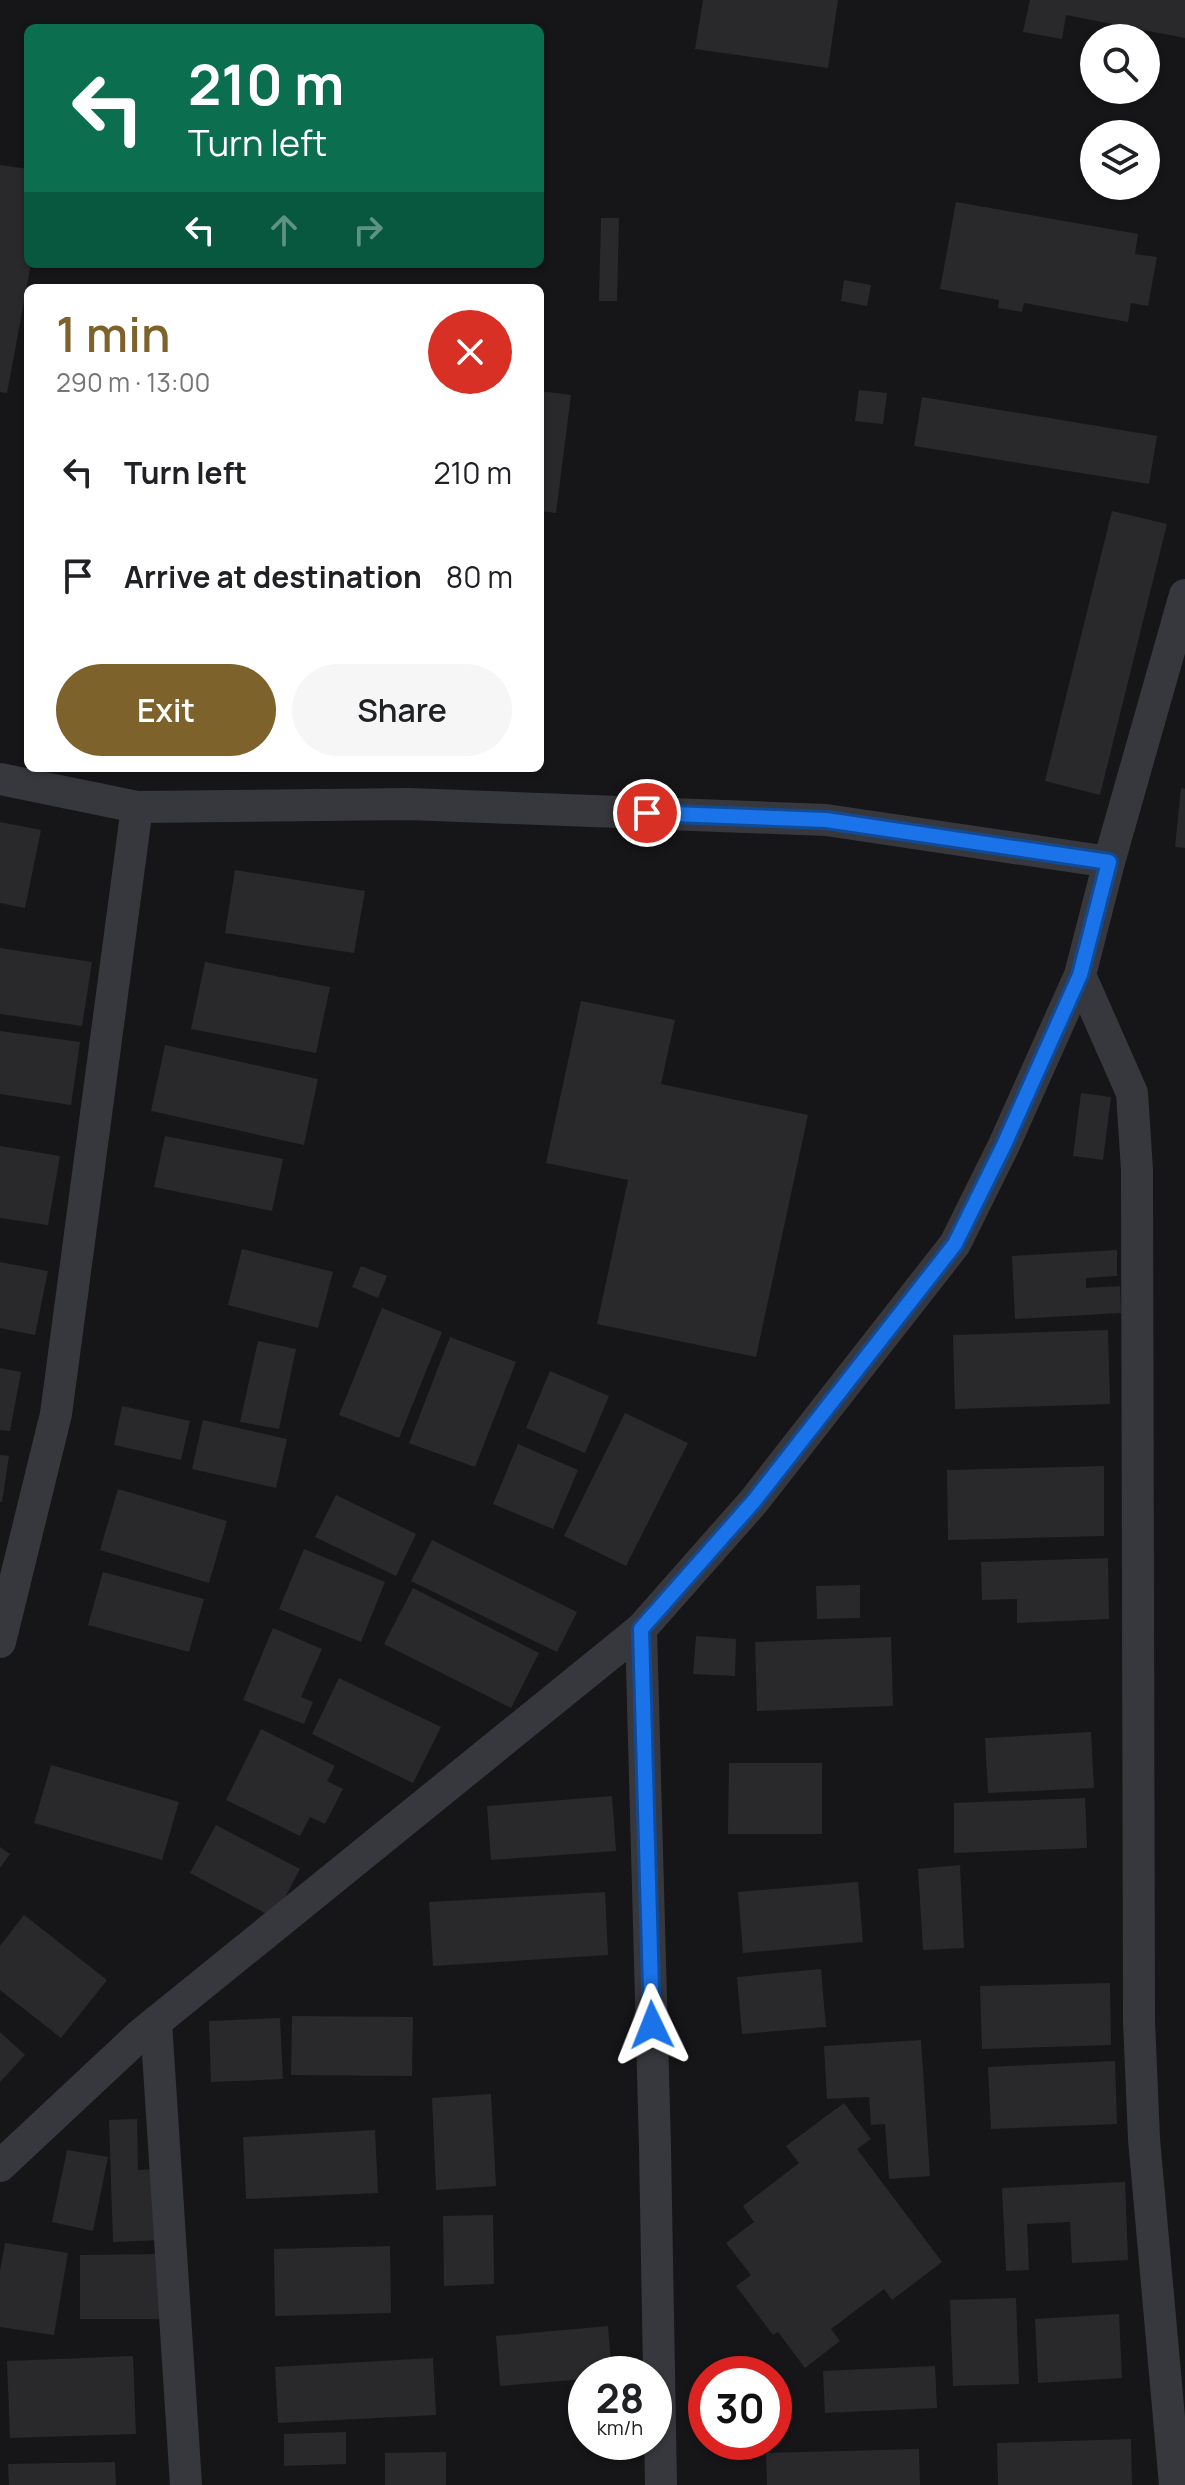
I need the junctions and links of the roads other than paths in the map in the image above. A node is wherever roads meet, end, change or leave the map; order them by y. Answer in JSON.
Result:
{"nodes":[{"id":1,"x":1185,"y":595,"type":"edge"},
{"id":2,"x":0,"y":779,"type":"edge"},
{"id":3,"x":137,"y":807,"type":"junction"},
{"id":4,"x":1109,"y":862,"type":"junction"},
{"id":5,"x":1080,"y":975,"type":"junction"},
{"id":6,"x":641,"y":1629,"type":"junction"},
{"id":7,"x":0,"y":1642,"type":"edge"},
{"id":8,"x":156,"y":2022,"type":"junction"},
{"id":9,"x":0,"y":2166,"type":"edge"},
{"id":10,"x":186,"y":2485,"type":"edge"},
{"id":11,"x":661,"y":2485,"type":"edge"},
{"id":12,"x":1175,"y":2485,"type":"edge"}],
"edges":[{"from":1,"to":4,"type":"street"},
{"from":2,"to":3,"type":"street"},
{"from":3,"to":4,"type":"street"},
{"from":3,"to":7,"type":"street"},
{"from":4,"to":5,"type":"street"},
{"from":5,"to":6,"type":"street"},
{"from":5,"to":12,"type":"street"},
{"from":6,"to":8,"type":"street"},
{"from":6,"to":11,"type":"street"},
{"from":8,"to":9,"type":"street"},
{"from":8,"to":10,"type":"street"}]}
